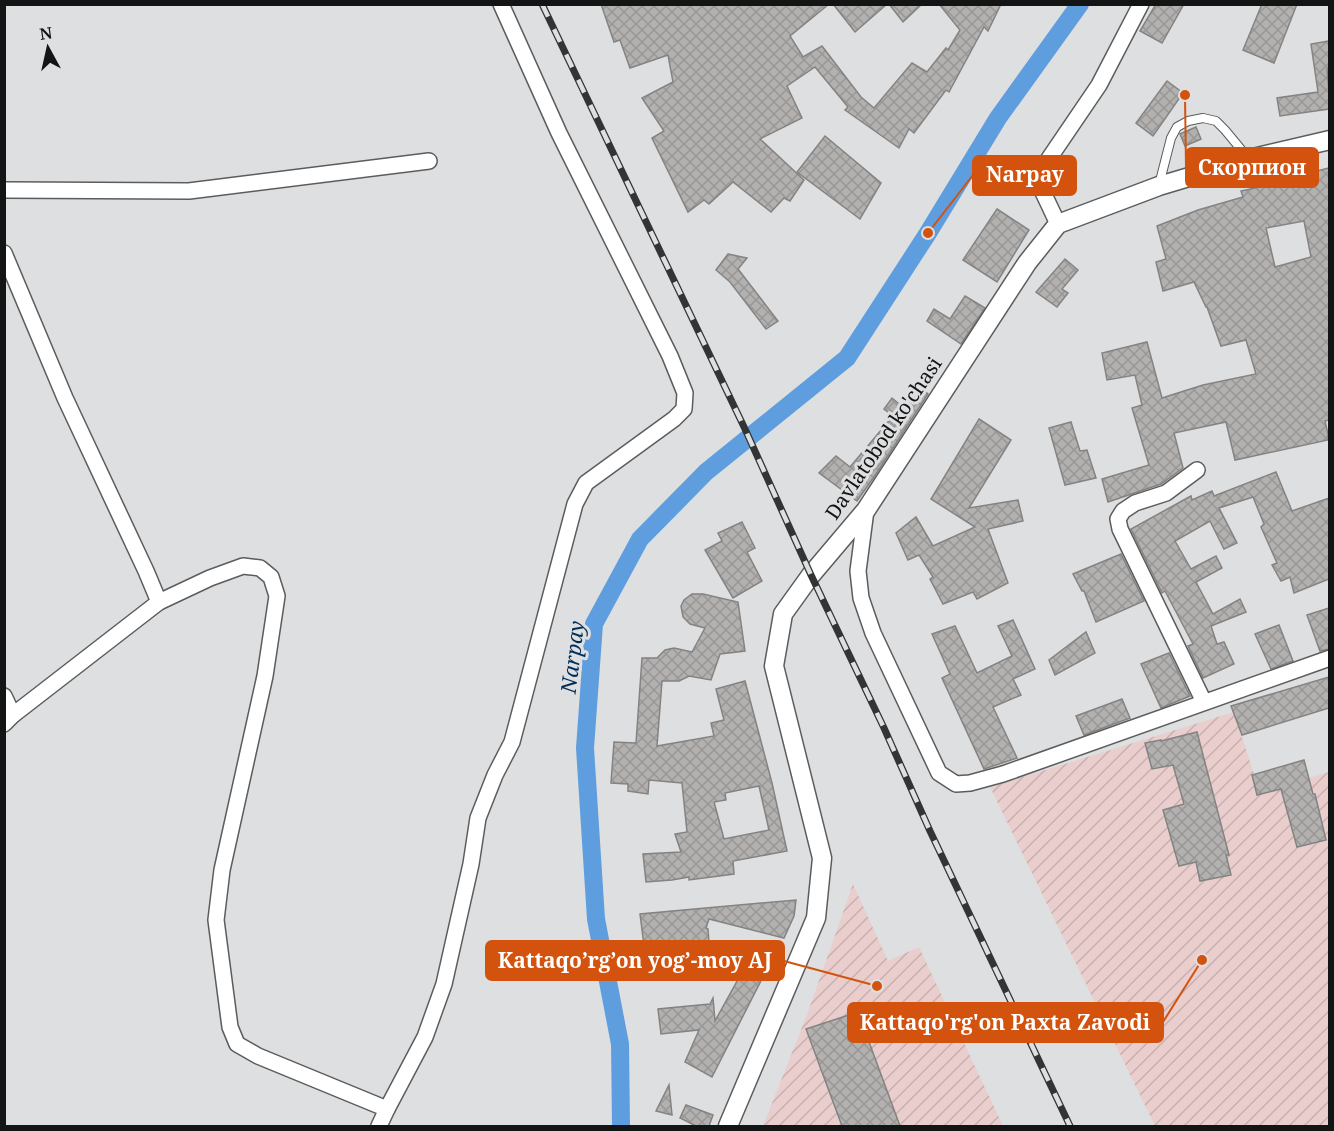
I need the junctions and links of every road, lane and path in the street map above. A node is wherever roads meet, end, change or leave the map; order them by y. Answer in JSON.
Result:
{"nodes":[{"id":1,"x":501,"y":4,"type":"edge"},
{"id":2,"x":1141,"y":4,"type":"edge"},
{"id":3,"x":1329,"y":140,"type":"edge"},
{"id":4,"x":1249,"y":159,"type":"junction"},
{"id":5,"x":429,"y":161,"type":"dead end"},
{"id":6,"x":1159,"y":186,"type":"junction"},
{"id":7,"x":4,"y":190,"type":"edge"},
{"id":8,"x":1058,"y":224,"type":"junction"},
{"id":9,"x":4,"y":253,"type":"edge"},
{"id":10,"x":1197,"y":470,"type":"dead end"},
{"id":11,"x":866,"y":510,"type":"junction"},
{"id":12,"x":159,"y":602,"type":"junction"},
{"id":13,"x":1329,"y":657,"type":"edge"},
{"id":14,"x":4,"y":696,"type":"edge"},
{"id":15,"x":1204,"y":702,"type":"junction"},
{"id":16,"x":9,"y":720,"type":"edge"},
{"id":17,"x":387,"y":1109,"type":"junction"},
{"id":18,"x":379,"y":1126,"type":"edge"},
{"id":19,"x":728,"y":1126,"type":"edge"}],
"edges":[{"from":1,"to":17,"type":"street"},
{"from":2,"to":8,"type":"street"},
{"from":3,"to":4,"type":"street"},
{"from":4,"to":6,"type":"street"},
{"from":4,"to":6,"type":"lane"},
{"from":5,"to":7,"type":"street"},
{"from":6,"to":8,"type":"street"},
{"from":8,"to":11,"type":"street","name":"Davlatobod ko'chasi"},
{"from":9,"to":12,"type":"street"},
{"from":10,"to":15,"type":"street"},
{"from":11,"to":15,"type":"street"},
{"from":11,"to":19,"type":"street","name":"Davlatobod ko'chasi"},
{"from":12,"to":16,"type":"street"},
{"from":12,"to":17,"type":"street"},
{"from":13,"to":15,"type":"street"},
{"from":14,"to":16,"type":"street"},
{"from":17,"to":18,"type":"street"}]}
